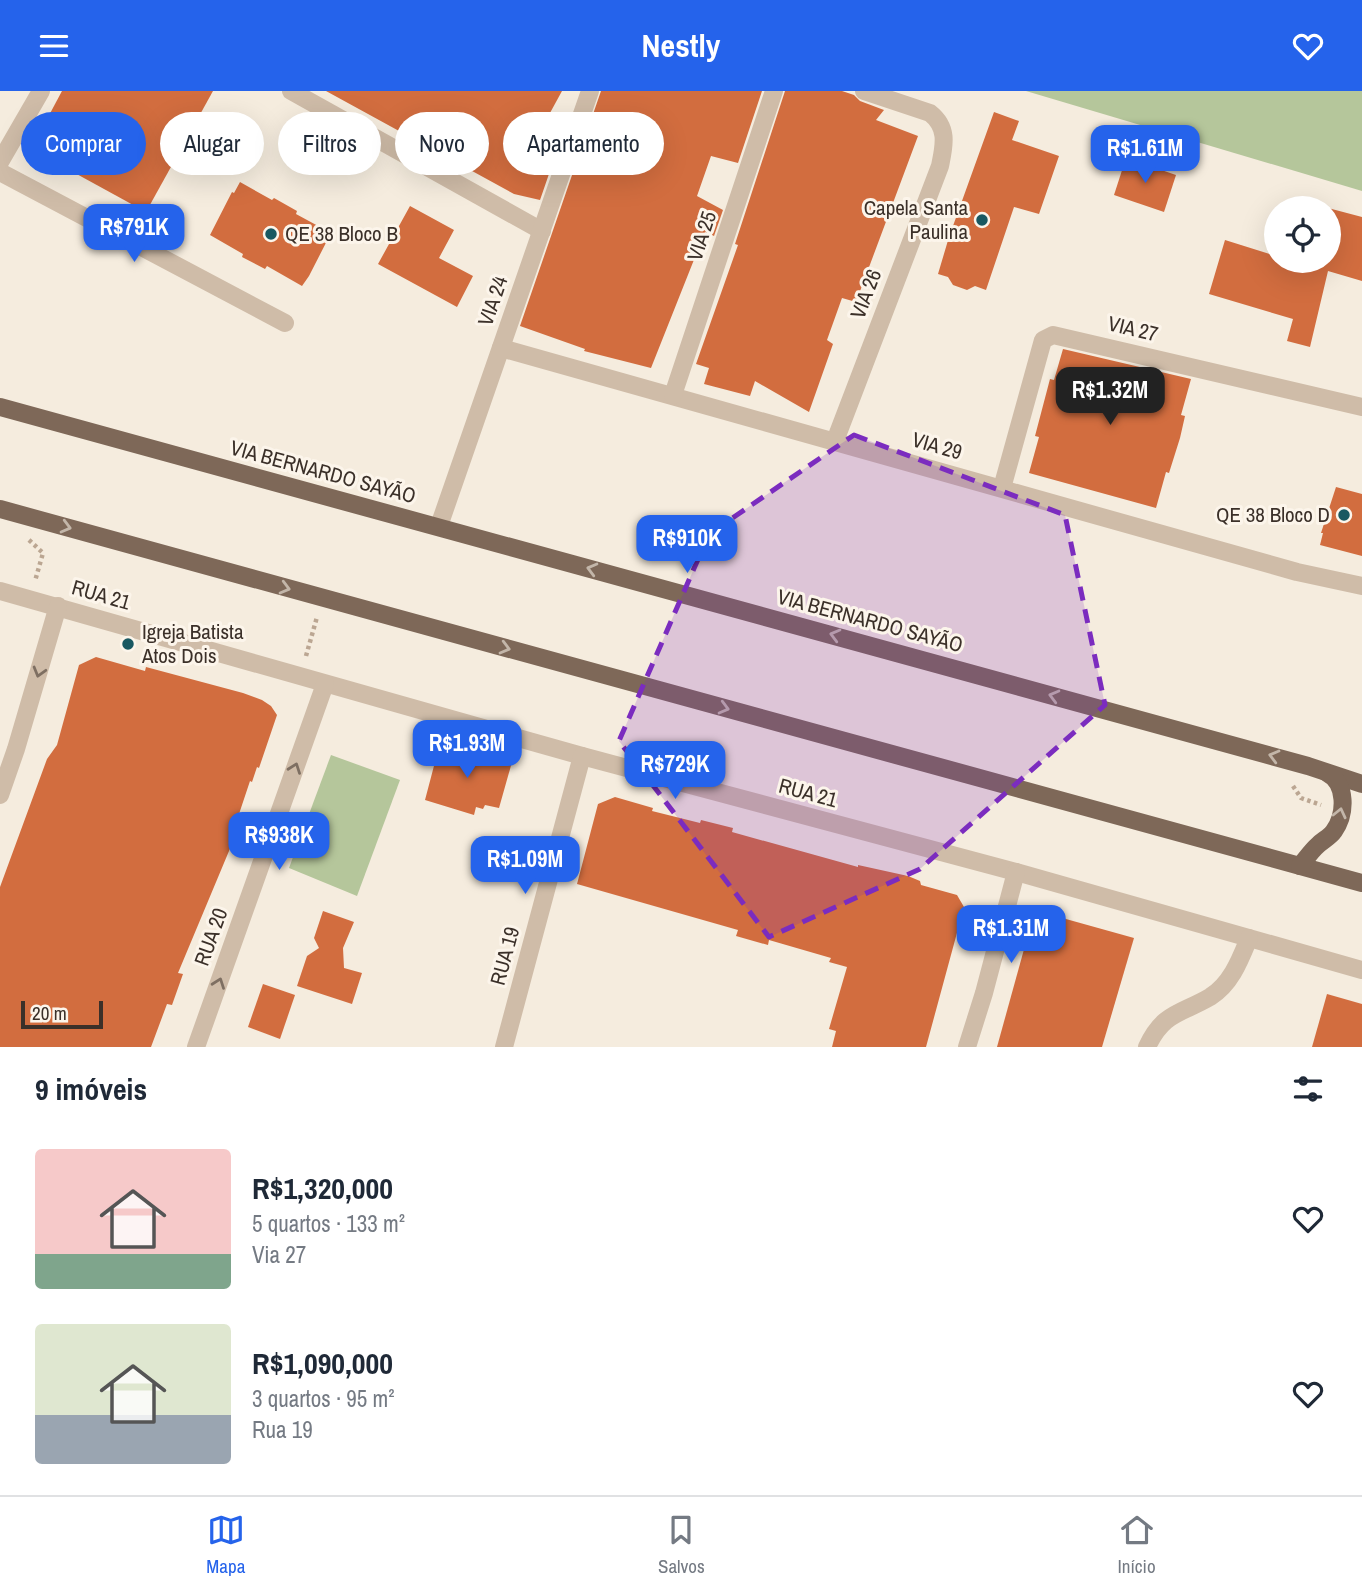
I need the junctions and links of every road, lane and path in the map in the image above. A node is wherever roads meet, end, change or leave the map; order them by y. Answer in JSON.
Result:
{"nodes":[{"id":1,"x":41,"y":91,"type":"edge"},
{"id":2,"x":291,"y":91,"type":"edge"},
{"id":3,"x":590,"y":91,"type":"edge"},
{"id":4,"x":774,"y":91,"type":"edge"},
{"id":5,"x":864,"y":91,"type":"edge"},
{"id":6,"x":0,"y":162,"type":"edge"},
{"id":7,"x":0,"y":172,"type":"edge"},
{"id":8,"x":542,"y":230,"type":"junction"},
{"id":9,"x":285,"y":323,"type":"dead end"},
{"id":10,"x":501,"y":348,"type":"junction"},
{"id":11,"x":673,"y":395,"type":"junction"},
{"id":12,"x":0,"y":407,"type":"edge"},
{"id":13,"x":1362,"y":407,"type":"edge"},
{"id":14,"x":835,"y":441,"type":"junction"},
{"id":15,"x":1002,"y":488,"type":"junction"},
{"id":16,"x":0,"y":509,"type":"edge"},
{"id":17,"x":439,"y":526,"type":"junction"},
{"id":18,"x":26,"y":536,"type":"dead end"},
{"id":19,"x":1362,"y":586,"type":"edge"},
{"id":20,"x":0,"y":591,"type":"edge"},
{"id":21,"x":322,"y":598,"type":"junction"},
{"id":22,"x":30,"y":599,"type":"junction"},
{"id":23,"x":58,"y":606,"type":"junction"},
{"id":24,"x":301,"y":677,"type":"junction"},
{"id":25,"x":325,"y":684,"type":"junction"},
{"id":26,"x":582,"y":756,"type":"junction"},
{"id":27,"x":1308,"y":766,"type":"junction"},
{"id":28,"x":1362,"y":784,"type":"edge"},
{"id":29,"x":0,"y":795,"type":"edge"},
{"id":30,"x":1300,"y":866,"type":"junction"},
{"id":31,"x":1016,"y":872,"type":"junction"},
{"id":32,"x":1362,"y":883,"type":"edge"},
{"id":33,"x":1249,"y":938,"type":"junction"},
{"id":34,"x":1362,"y":970,"type":"edge"},
{"id":35,"x":196,"y":1047,"type":"edge"},
{"id":36,"x":504,"y":1047,"type":"edge"},
{"id":37,"x":967,"y":1047,"type":"edge"},
{"id":38,"x":1147,"y":1047,"type":"edge"}],
"edges":[{"from":1,"to":6,"type":"street"},
{"from":2,"to":8,"type":"street"},
{"from":3,"to":8,"type":"street","name":"VIA 24"},
{"from":4,"to":11,"type":"street","name":"VIA 25"},
{"from":5,"to":14,"type":"street","name":"VIA 26"},
{"from":7,"to":9,"type":"street"},
{"from":8,"to":10,"type":"street","name":"VIA 24"},
{"from":10,"to":11,"type":"street","name":"VIA 29"},
{"from":10,"to":17,"type":"street","name":"VIA 24"},
{"from":11,"to":14,"type":"street","name":"VIA 29"},
{"from":12,"to":17,"type":"main road","name":"VIA BERNARDO SAYÃO"},
{"from":13,"to":15,"type":"street","name":"VIA 27"},
{"from":14,"to":15,"type":"street","name":"VIA 29"},
{"from":15,"to":19,"type":"street","name":"VIA 29"},
{"from":16,"to":21,"type":"main road","one_way":true},
{"from":27,"to":17,"type":"main road","name":"VIA BERNARDO SAYÃO","one_way":true},
{"from":18,"to":22,"type":"path"},
{"from":20,"to":22,"type":"street","name":"RUA 21"},
{"from":21,"to":24,"type":"path"},
{"from":21,"to":30,"type":"main road","one_way":true},
{"from":22,"to":23,"type":"street","name":"RUA 21"},
{"from":23,"to":24,"type":"street","name":"RUA 21"},
{"from":23,"to":29,"type":"street","one_way":true},
{"from":24,"to":25,"type":"street","name":"RUA 21"},
{"from":25,"to":26,"type":"street","name":"RUA 21"},
{"from":35,"to":25,"type":"street","name":"RUA 20","one_way":true},
{"from":26,"to":31,"type":"street","name":"RUA 21"},
{"from":26,"to":36,"type":"street","name":"RUA 19"},
{"from":27,"to":28,"type":"main road","name":"VIA BERNARDO SAYÃO"},
{"from":30,"to":27,"type":"main road","one_way":true},
{"from":30,"to":32,"type":"main road"},
{"from":31,"to":33,"type":"street","name":"RUA 21"},
{"from":31,"to":37,"type":"street"},
{"from":33,"to":34,"type":"street","name":"RUA 21"},
{"from":33,"to":38,"type":"street"}]}
